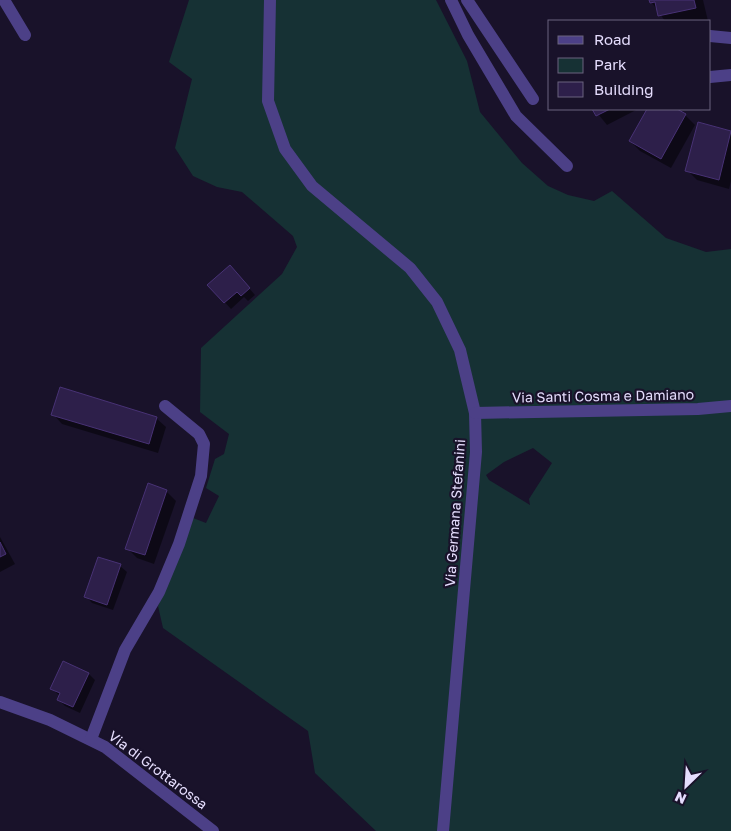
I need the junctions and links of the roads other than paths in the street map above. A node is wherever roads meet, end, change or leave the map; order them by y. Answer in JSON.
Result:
{"nodes":[{"id":1,"x":4,"y":0,"type":"edge"},
{"id":2,"x":270,"y":0,"type":"edge"},
{"id":3,"x":451,"y":0,"type":"edge"},
{"id":4,"x":467,"y":0,"type":"edge"},
{"id":5,"x":24,"y":35,"type":"dead end"},
{"id":6,"x":711,"y":36,"type":"edge"},
{"id":7,"x":731,"y":38,"type":"edge"},
{"id":8,"x":731,"y":75,"type":"edge"},
{"id":9,"x":711,"y":77,"type":"edge"},
{"id":10,"x":533,"y":99,"type":"dead end"},
{"id":11,"x":567,"y":166,"type":"dead end"},
{"id":12,"x":165,"y":406,"type":"dead end"},
{"id":13,"x":731,"y":406,"type":"edge"},
{"id":14,"x":475,"y":413,"type":"junction"},
{"id":15,"x":0,"y":702,"type":"edge"},
{"id":16,"x":91,"y":738,"type":"junction"},
{"id":17,"x":213,"y":831,"type":"edge"},
{"id":18,"x":443,"y":831,"type":"edge"}],
"edges":[{"from":1,"to":5,"type":"street"},
{"from":2,"to":14,"type":"street","name":"Via Germana Stefanini"},
{"from":3,"to":11,"type":"street"},
{"from":4,"to":10,"type":"street"},
{"from":6,"to":7,"type":"street"},
{"from":8,"to":9,"type":"street"},
{"from":12,"to":16,"type":"street"},
{"from":13,"to":14,"type":"street","name":"Via Santi Cosma e Damiano"},
{"from":14,"to":18,"type":"street","name":"Via Germana Stefanini"},
{"from":15,"to":16,"type":"street","name":"Via di Grottarossa"},
{"from":16,"to":17,"type":"street","name":"Via di Grottarossa"}]}
